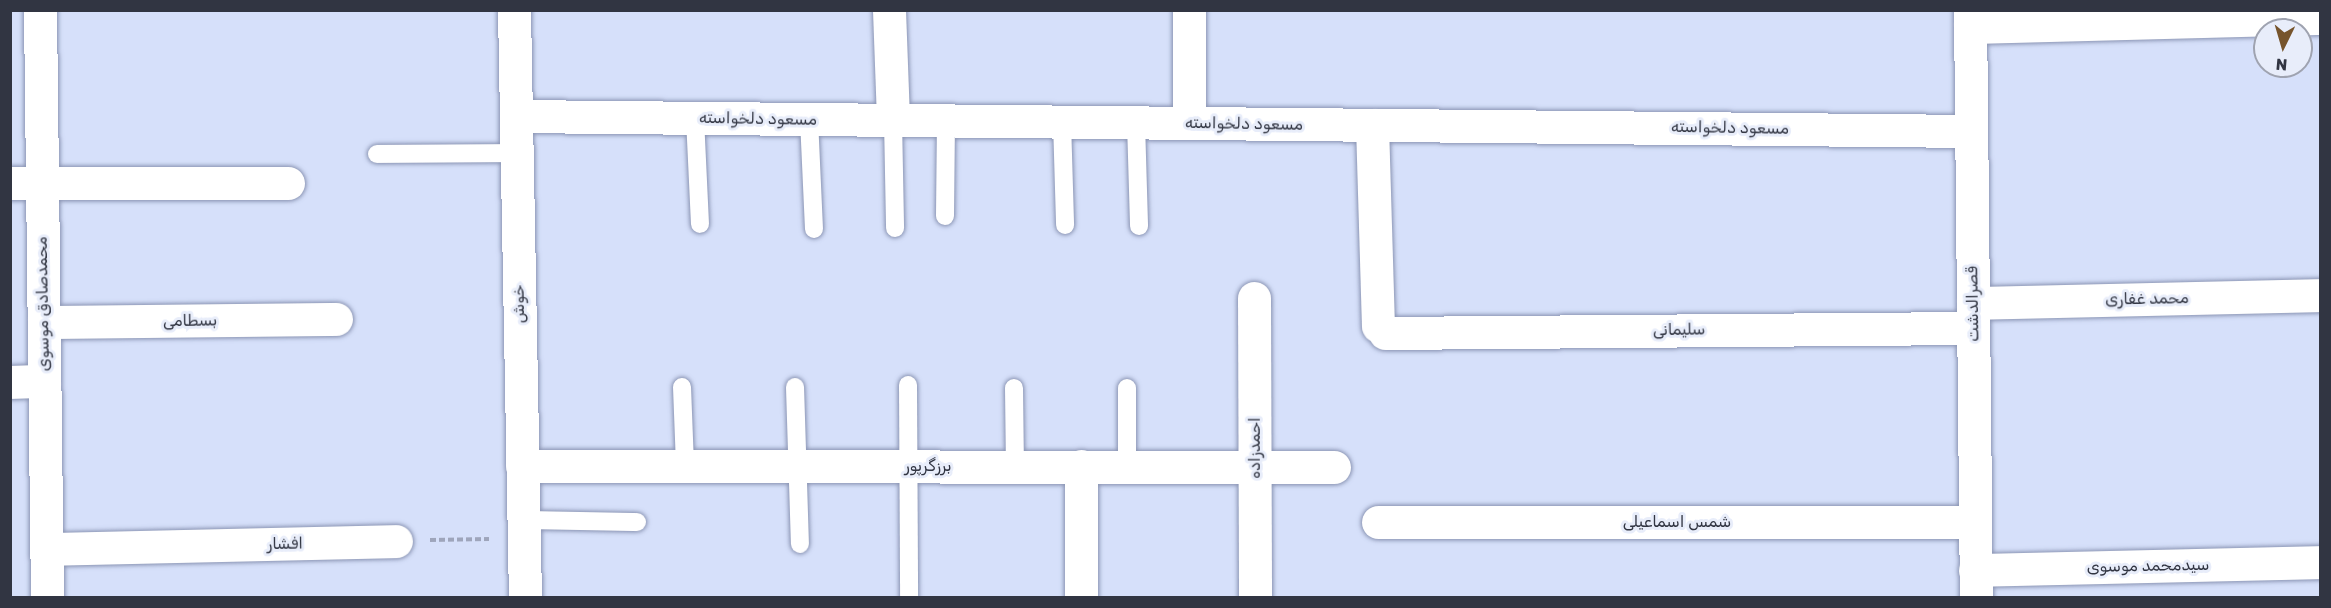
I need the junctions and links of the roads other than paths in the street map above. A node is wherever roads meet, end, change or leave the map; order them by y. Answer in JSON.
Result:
{"nodes":[{"id":1,"x":40,"y":10,"type":"edge"},
{"id":2,"x":514,"y":10,"type":"edge"},
{"id":3,"x":889,"y":10,"type":"edge"},
{"id":4,"x":1189,"y":10,"type":"edge"},
{"id":5,"x":2320,"y":18,"type":"edge"},
{"id":6,"x":1970,"y":19,"type":"edge"},
{"id":7,"x":516,"y":116,"type":"junction"},
{"id":8,"x":695,"y":118,"type":"junction"},
{"id":9,"x":809,"y":119,"type":"junction"},
{"id":10,"x":893,"y":120,"type":"junction"},
{"id":11,"x":946,"y":120,"type":"junction"},
{"id":12,"x":1062,"y":122,"type":"junction"},
{"id":13,"x":1136,"y":123,"type":"junction"},
{"id":14,"x":1189,"y":123,"type":"junction"},
{"id":15,"x":1372,"y":125,"type":"junction"},
{"id":16,"x":1971,"y":131,"type":"junction"},
{"id":17,"x":516,"y":153,"type":"junction"},
{"id":18,"x":377,"y":154,"type":"dead end"},
{"id":19,"x":26,"y":183,"type":"edge"},
{"id":20,"x":288,"y":183,"type":"dead end"},
{"id":21,"x":945,"y":216,"type":"dead end"},
{"id":22,"x":700,"y":224,"type":"dead end"},
{"id":23,"x":1065,"y":225,"type":"dead end"},
{"id":24,"x":1139,"y":226,"type":"dead end"},
{"id":25,"x":895,"y":228,"type":"dead end"},
{"id":26,"x":813,"y":229,"type":"dead end"},
{"id":27,"x":2320,"y":295,"type":"edge"},
{"id":28,"x":1254,"y":298,"type":"dead end"},
{"id":29,"x":1973,"y":315,"type":"junction"},
{"id":30,"x":336,"y":319,"type":"dead end"},
{"id":31,"x":44,"y":322,"type":"junction"},
{"id":32,"x":44,"y":381,"type":"junction"},
{"id":33,"x":10,"y":382,"type":"edge"},
{"id":34,"x":908,"y":385,"type":"dead end"},
{"id":35,"x":682,"y":387,"type":"dead end"},
{"id":36,"x":795,"y":387,"type":"dead end"},
{"id":37,"x":1014,"y":388,"type":"dead end"},
{"id":38,"x":1127,"y":388,"type":"dead end"},
{"id":39,"x":522,"y":466,"type":"junction"},
{"id":40,"x":685,"y":466,"type":"junction"},
{"id":41,"x":796,"y":466,"type":"junction"},
{"id":42,"x":908,"y":466,"type":"junction"},
{"id":43,"x":1015,"y":466,"type":"junction"},
{"id":44,"x":1082,"y":466,"type":"junction"},
{"id":45,"x":1127,"y":467,"type":"junction"},
{"id":46,"x":1255,"y":467,"type":"junction"},
{"id":47,"x":1334,"y":467,"type":"dead end"},
{"id":48,"x":637,"y":522,"type":"dead end"},
{"id":49,"x":1378,"y":522,"type":"dead end"},
{"id":50,"x":1975,"y":522,"type":"junction"},
{"id":51,"x":523,"y":529,"type":"junction"},
{"id":52,"x":396,"y":541,"type":"road end"},
{"id":53,"x":800,"y":544,"type":"dead end"},
{"id":54,"x":47,"y":549,"type":"junction"},
{"id":55,"x":2320,"y":562,"type":"edge"},
{"id":56,"x":1976,"y":584,"type":"edge"},
{"id":57,"x":47,"y":597,"type":"edge"},
{"id":58,"x":525,"y":597,"type":"edge"},
{"id":59,"x":909,"y":597,"type":"edge"},
{"id":60,"x":1081,"y":597,"type":"edge"},
{"id":61,"x":1255,"y":597,"type":"edge"}],
"edges":[{"from":1,"to":19,"type":"street","name":"محمدصادق موسوی"},
{"from":2,"to":7,"type":"street","name":"خوش"},
{"from":3,"to":10,"type":"street"},
{"from":4,"to":14,"type":"street"},
{"from":5,"to":6,"type":"street"},
{"from":6,"to":16,"type":"street","name":"قصرالدشت"},
{"from":7,"to":8,"type":"street","name":"مسعود دلخواسته"},
{"from":7,"to":17,"type":"street","name":"خوش"},
{"from":8,"to":9,"type":"street","name":"مسعود دلخواسته"},
{"from":8,"to":22,"type":"lane"},
{"from":9,"to":10,"type":"street","name":"مسعود دلخواسته"},
{"from":9,"to":26,"type":"lane"},
{"from":10,"to":11,"type":"street","name":"مسعود دلخواسته"},
{"from":10,"to":25,"type":"lane"},
{"from":11,"to":12,"type":"street","name":"مسعود دلخواسته"},
{"from":11,"to":21,"type":"lane"},
{"from":12,"to":13,"type":"street","name":"مسعود دلخواسته"},
{"from":12,"to":23,"type":"lane"},
{"from":13,"to":14,"type":"street","name":"مسعود دلخواسته"},
{"from":13,"to":24,"type":"lane"},
{"from":14,"to":15,"type":"street","name":"مسعود دلخواسته"},
{"from":15,"to":16,"type":"street","name":"مسعود دلخواسته"},
{"from":15,"to":29,"type":"street","name":"سلیمانی"},
{"from":16,"to":29,"type":"street","name":"قصرالدشت"},
{"from":17,"to":18,"type":"lane"},
{"from":17,"to":39,"type":"street","name":"خوش"},
{"from":19,"to":20,"type":"street"},
{"from":19,"to":31,"type":"street","name":"محمدصادق موسوی"},
{"from":27,"to":29,"type":"street","name":"محمد غفاری"},
{"from":28,"to":46,"type":"street","name":"احمدزاده"},
{"from":29,"to":50,"type":"street","name":"قصرالدشت"},
{"from":30,"to":31,"type":"street","name":"بسطامی"},
{"from":31,"to":32,"type":"street","name":"محمدصادق موسوی"},
{"from":32,"to":33,"type":"street"},
{"from":32,"to":54,"type":"street","name":"محمدصادق موسوی"},
{"from":34,"to":42,"type":"lane"},
{"from":35,"to":40,"type":"lane"},
{"from":36,"to":41,"type":"lane"},
{"from":37,"to":43,"type":"lane"},
{"from":38,"to":45,"type":"lane"},
{"from":39,"to":40,"type":"street","name":"برزگرپور"},
{"from":39,"to":51,"type":"street","name":"خوش"},
{"from":40,"to":41,"type":"street","name":"برزگرپور"},
{"from":41,"to":42,"type":"street","name":"برزگرپور"},
{"from":41,"to":53,"type":"lane"},
{"from":42,"to":43,"type":"street","name":"برزگرپور"},
{"from":42,"to":59,"type":"lane"},
{"from":43,"to":44,"type":"street","name":"برزگرپور"},
{"from":44,"to":45,"type":"street","name":"برزگرپور"},
{"from":44,"to":60,"type":"street"},
{"from":45,"to":46,"type":"street","name":"برزگرپور"},
{"from":46,"to":47,"type":"street","name":"برزگرپور"},
{"from":46,"to":61,"type":"street","name":"احمدزاده"},
{"from":48,"to":51,"type":"lane"},
{"from":49,"to":50,"type":"street","name":"شمس اسماعیلی"},
{"from":50,"to":56,"type":"street","name":"قصرالدشت"},
{"from":51,"to":58,"type":"street","name":"خوش"},
{"from":52,"to":54,"type":"street","name":"افشار"},
{"from":54,"to":57,"type":"street","name":"محمدصادق موسوی"},
{"from":55,"to":56,"type":"street","name":"سیدمحمد موسوی"}]}
